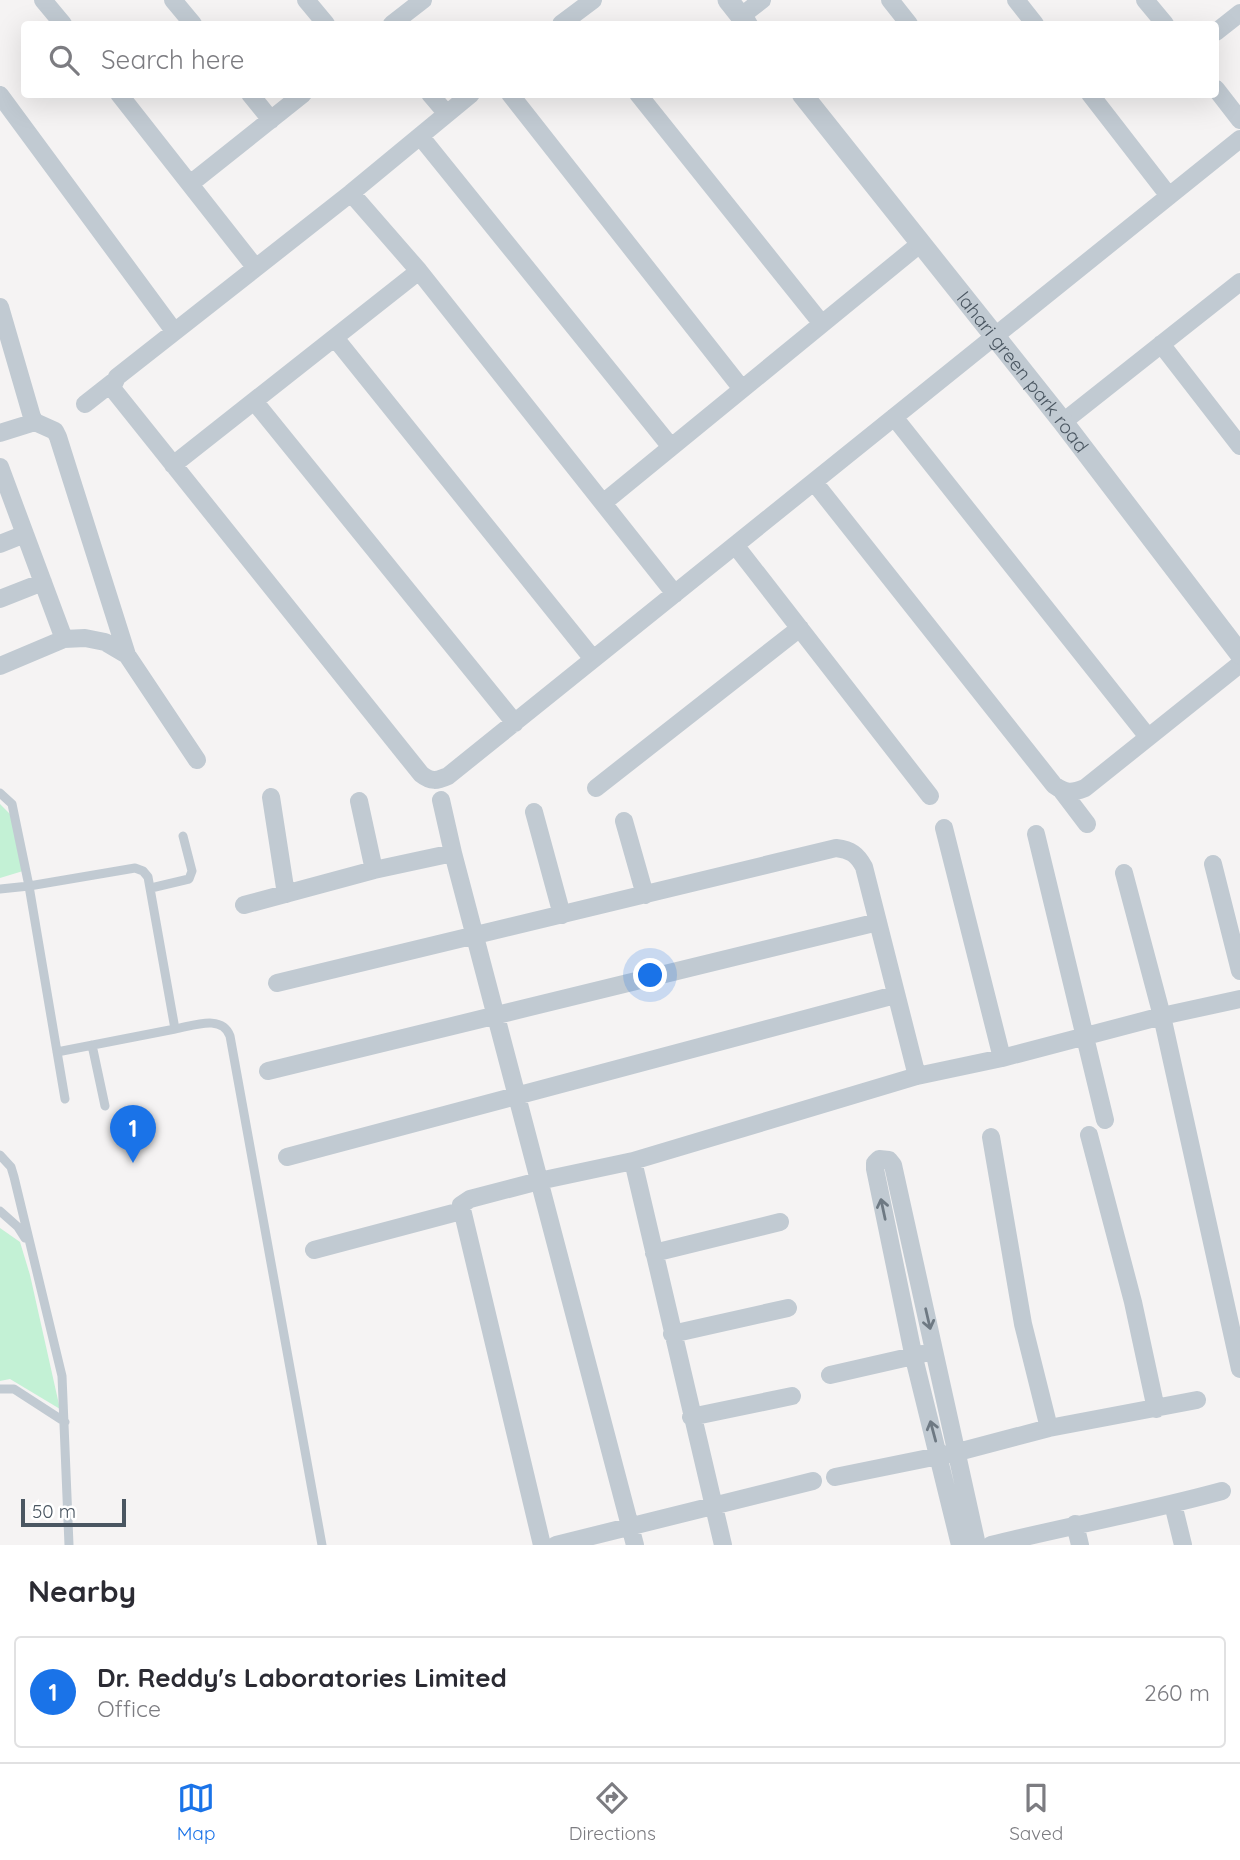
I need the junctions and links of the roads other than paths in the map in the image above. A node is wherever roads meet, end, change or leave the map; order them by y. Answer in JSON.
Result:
{"nodes":[{"id":1,"x":43,"y":0,"type":"edge"},
{"id":2,"x":173,"y":0,"type":"edge"},
{"id":3,"x":306,"y":0,"type":"edge"},
{"id":4,"x":423,"y":0,"type":"edge"},
{"id":5,"x":593,"y":0,"type":"edge"},
{"id":6,"x":762,"y":0,"type":"edge"},
{"id":7,"x":890,"y":0,"type":"edge"},
{"id":8,"x":1016,"y":0,"type":"edge"},
{"id":9,"x":1145,"y":0,"type":"edge"},
{"id":10,"x":1240,"y":13,"type":"edge"},
{"id":11,"x":738,"y":14,"type":"edge"},
{"id":12,"x":60,"y":21,"type":"edge"},
{"id":13,"x":190,"y":21,"type":"edge"},
{"id":14,"x":324,"y":21,"type":"edge"},
{"id":15,"x":396,"y":21,"type":"edge"},
{"id":16,"x":573,"y":21,"type":"edge"},
{"id":17,"x":907,"y":21,"type":"edge"},
{"id":18,"x":1033,"y":21,"type":"edge"},
{"id":19,"x":1162,"y":21,"type":"edge"},
{"id":20,"x":1219,"y":30,"type":"edge"},
{"id":21,"x":1219,"y":93,"type":"edge"},
{"id":22,"x":0,"y":95,"type":"edge"},
{"id":23,"x":121,"y":98,"type":"edge"},
{"id":24,"x":253,"y":98,"type":"edge"},
{"id":25,"x":298,"y":98,"type":"edge"},
{"id":26,"x":433,"y":98,"type":"edge"},
{"id":27,"x":466,"y":98,"type":"edge"},
{"id":28,"x":513,"y":98,"type":"edge"},
{"id":29,"x":641,"y":98,"type":"edge"},
{"id":30,"x":805,"y":98,"type":"edge"},
{"id":31,"x":1093,"y":98,"type":"edge"},
{"id":32,"x":447,"y":114,"type":"junction"},
{"id":33,"x":271,"y":120,"type":"junction"},
{"id":34,"x":1240,"y":120,"type":"edge"},
{"id":35,"x":420,"y":136,"type":"junction"},
{"id":36,"x":1240,"y":139,"type":"edge"},
{"id":37,"x":190,"y":184,"type":"junction"},
{"id":38,"x":352,"y":193,"type":"junction"},
{"id":39,"x":1170,"y":196,"type":"junction"},
{"id":40,"x":920,"y":243,"type":"junction"},
{"id":41,"x":255,"y":267,"type":"junction"},
{"id":42,"x":419,"y":271,"type":"junction"},
{"id":43,"x":1240,"y":282,"type":"edge"},
{"id":44,"x":0,"y":307,"type":"edge"},
{"id":45,"x":822,"y":324,"type":"junction"},
{"id":46,"x":174,"y":331,"type":"junction"},
{"id":47,"x":994,"y":337,"type":"junction"},
{"id":48,"x":335,"y":338,"type":"junction"},
{"id":49,"x":5,"y":342,"type":"edge"},
{"id":50,"x":1161,"y":344,"type":"junction"},
{"id":51,"x":113,"y":382,"type":"junction"},
{"id":52,"x":742,"y":389,"type":"junction"},
{"id":53,"x":254,"y":401,"type":"junction"},
{"id":54,"x":85,"y":404,"type":"dead end"},
{"id":55,"x":894,"y":417,"type":"junction"},
{"id":56,"x":34,"y":422,"type":"junction"},
{"id":57,"x":1063,"y":422,"type":"junction"},
{"id":58,"x":0,"y":433,"type":"edge"},
{"id":59,"x":1240,"y":446,"type":"edge"},
{"id":60,"x":671,"y":447,"type":"junction"},
{"id":61,"x":173,"y":465,"type":"junction"},
{"id":62,"x":0,"y":467,"type":"edge"},
{"id":63,"x":814,"y":482,"type":"junction"},
{"id":64,"x":4,"y":487,"type":"edge"},
{"id":65,"x":603,"y":503,"type":"junction"},
{"id":66,"x":25,"y":534,"type":"junction"},
{"id":67,"x":0,"y":544,"type":"edge"},
{"id":68,"x":735,"y":545,"type":"junction"},
{"id":69,"x":43,"y":582,"type":"junction"},
{"id":70,"x":675,"y":594,"type":"junction"},
{"id":71,"x":0,"y":599,"type":"edge"},
{"id":72,"x":800,"y":628,"type":"junction"},
{"id":73,"x":64,"y":639,"type":"junction"},
{"id":74,"x":1240,"y":654,"type":"edge"},
{"id":75,"x":127,"y":655,"type":"junction"},
{"id":76,"x":593,"y":659,"type":"junction"},
{"id":77,"x":1240,"y":664,"type":"edge"},
{"id":78,"x":0,"y":666,"type":"edge"},
{"id":79,"x":514,"y":723,"type":"junction"},
{"id":80,"x":1148,"y":737,"type":"junction"},
{"id":81,"x":197,"y":760,"type":"dead end"},
{"id":82,"x":596,"y":788,"type":"dead end"},
{"id":83,"x":1062,"y":791,"type":"junction"},
{"id":84,"x":0,"y":793,"type":"edge"},
{"id":85,"x":930,"y":796,"type":"dead end"},
{"id":86,"x":271,"y":797,"type":"dead end"},
{"id":87,"x":441,"y":800,"type":"dead end"},
{"id":88,"x":359,"y":801,"type":"dead end"},
{"id":89,"x":534,"y":812,"type":"dead end"},
{"id":90,"x":624,"y":821,"type":"dead end"},
{"id":91,"x":1087,"y":824,"type":"dead end"},
{"id":92,"x":944,"y":828,"type":"dead end"},
{"id":93,"x":1036,"y":834,"type":"dead end"},
{"id":94,"x":183,"y":836,"type":"dead end"},
{"id":95,"x":453,"y":853,"type":"junction"},
{"id":96,"x":1213,"y":864,"type":"dead end"},
{"id":97,"x":374,"y":870,"type":"junction"},
{"id":98,"x":1124,"y":873,"type":"dead end"},
{"id":99,"x":29,"y":886,"type":"junction"},
{"id":100,"x":151,"y":888,"type":"junction"},
{"id":101,"x":0,"y":889,"type":"edge"},
{"id":102,"x":286,"y":894,"type":"junction"},
{"id":103,"x":645,"y":895,"type":"junction"},
{"id":104,"x":244,"y":905,"type":"dead end"},
{"id":105,"x":1233,"y":909,"type":"edge"},
{"id":106,"x":562,"y":915,"type":"junction"},
{"id":107,"x":877,"y":922,"type":"junction"},
{"id":108,"x":476,"y":936,"type":"junction"},
{"id":109,"x":1240,"y":971,"type":"edge"},
{"id":110,"x":276,"y":983,"type":"dead end"},
{"id":111,"x":895,"y":995,"type":"junction"},
{"id":112,"x":1240,"y":999,"type":"edge"},
{"id":113,"x":497,"y":1015,"type":"junction"},
{"id":114,"x":1162,"y":1016,"type":"junction"},
{"id":115,"x":175,"y":1029,"type":"junction"},
{"id":116,"x":1086,"y":1036,"type":"junction"},
{"id":117,"x":92,"y":1045,"type":"junction"},
{"id":118,"x":57,"y":1052,"type":"junction"},
{"id":119,"x":1002,"y":1058,"type":"junction"},
{"id":120,"x":268,"y":1071,"type":"dead end"},
{"id":121,"x":917,"y":1076,"type":"junction"},
{"id":122,"x":518,"y":1096,"type":"junction"},
{"id":123,"x":65,"y":1099,"type":"dead end"},
{"id":124,"x":104,"y":1106,"type":"dead end"},
{"id":125,"x":1105,"y":1120,"type":"dead end"},
{"id":126,"x":1089,"y":1135,"type":"dead end"},
{"id":127,"x":991,"y":1137,"type":"dead end"},
{"id":128,"x":0,"y":1155,"type":"edge"},
{"id":129,"x":288,"y":1157,"type":"dead end"},
{"id":130,"x":633,"y":1161,"type":"junction"},
{"id":131,"x":539,"y":1181,"type":"junction"},
{"id":132,"x":0,"y":1211,"type":"edge"},
{"id":133,"x":461,"y":1211,"type":"junction"},
{"id":134,"x":780,"y":1222,"type":"dead end"},
{"id":135,"x":28,"y":1242,"type":"junction"},
{"id":136,"x":314,"y":1251,"type":"dead end"},
{"id":137,"x":654,"y":1253,"type":"junction"},
{"id":138,"x":1231,"y":1283,"type":"edge"},
{"id":139,"x":788,"y":1308,"type":"dead end"},
{"id":140,"x":672,"y":1334,"type":"junction"},
{"id":141,"x":935,"y":1349,"type":"junction"},
{"id":142,"x":914,"y":1358,"type":"junction"},
{"id":143,"x":1240,"y":1369,"type":"edge"},
{"id":144,"x":830,"y":1375,"type":"dead end"},
{"id":145,"x":0,"y":1388,"type":"edge"},
{"id":146,"x":792,"y":1396,"type":"dead end"},
{"id":147,"x":1197,"y":1400,"type":"dead end"},
{"id":148,"x":1156,"y":1409,"type":"junction"},
{"id":149,"x":691,"y":1417,"type":"junction"},
{"id":150,"x":65,"y":1422,"type":"junction"},
{"id":151,"x":1048,"y":1429,"type":"junction"},
{"id":152,"x":958,"y":1452,"type":"junction"},
{"id":153,"x":939,"y":1457,"type":"junction"},
{"id":154,"x":835,"y":1477,"type":"dead end"},
{"id":155,"x":813,"y":1481,"type":"dead end"},
{"id":156,"x":1222,"y":1491,"type":"dead end"},
{"id":157,"x":1173,"y":1504,"type":"junction"},
{"id":158,"x":712,"y":1505,"type":"junction"},
{"id":159,"x":1075,"y":1524,"type":"junction"},
{"id":160,"x":630,"y":1526,"type":"junction"},
{"id":161,"x":69,"y":1545,"type":"edge"},
{"id":162,"x":322,"y":1545,"type":"edge"},
{"id":163,"x":541,"y":1545,"type":"edge"},
{"id":164,"x":556,"y":1545,"type":"edge"},
{"id":165,"x":635,"y":1545,"type":"edge"},
{"id":166,"x":723,"y":1545,"type":"edge"},
{"id":167,"x":960,"y":1545,"type":"edge"},
{"id":168,"x":977,"y":1545,"type":"edge"},
{"id":169,"x":991,"y":1545,"type":"edge"},
{"id":170,"x":1080,"y":1545,"type":"edge"},
{"id":171,"x":1183,"y":1545,"type":"edge"}],
"edges":[{"from":1,"to":12,"type":"street"},
{"from":2,"to":13,"type":"street"},
{"from":3,"to":14,"type":"street"},
{"from":4,"to":15,"type":"street"},
{"from":5,"to":16,"type":"street"},
{"from":6,"to":11,"type":"street"},
{"from":7,"to":17,"type":"street"},
{"from":8,"to":18,"type":"street"},
{"from":9,"to":19,"type":"street"},
{"from":10,"to":20,"type":"street"},
{"from":21,"to":34,"type":"street"},
{"from":22,"to":46,"type":"street"},
{"from":23,"to":37,"type":"street"},
{"from":24,"to":33,"type":"street"},
{"from":25,"to":33,"type":"street"},
{"from":26,"to":32,"type":"street"},
{"from":27,"to":32,"type":"street"},
{"from":28,"to":52,"type":"street"},
{"from":29,"to":45,"type":"street"},
{"from":30,"to":40,"type":"street","name":"lahari green park road"},
{"from":31,"to":39,"type":"street"},
{"from":32,"to":35,"type":"street"},
{"from":33,"to":37,"type":"street"},
{"from":35,"to":38,"type":"street"},
{"from":35,"to":60,"type":"street"},
{"from":36,"to":39,"type":"street"},
{"from":37,"to":41,"type":"street"},
{"from":38,"to":41,"type":"street"},
{"from":38,"to":42,"type":"street"},
{"from":39,"to":47,"type":"street"},
{"from":40,"to":45,"type":"street"},
{"from":40,"to":47,"type":"street","name":"lahari green park road"},
{"from":41,"to":46,"type":"street"},
{"from":42,"to":48,"type":"street"},
{"from":42,"to":65,"type":"street"},
{"from":43,"to":50,"type":"street"},
{"from":44,"to":49,"type":"street"},
{"from":45,"to":52,"type":"street"},
{"from":46,"to":51,"type":"street"},
{"from":47,"to":55,"type":"street"},
{"from":47,"to":57,"type":"street","name":"lahari green park road"},
{"from":48,"to":53,"type":"street"},
{"from":48,"to":76,"type":"street"},
{"from":49,"to":56,"type":"street"},
{"from":50,"to":57,"type":"street"},
{"from":50,"to":59,"type":"street"},
{"from":51,"to":54,"type":"street"},
{"from":51,"to":61,"type":"street"},
{"from":52,"to":60,"type":"street"},
{"from":53,"to":61,"type":"street"},
{"from":53,"to":79,"type":"street"},
{"from":55,"to":63,"type":"street"},
{"from":55,"to":80,"type":"street"},
{"from":56,"to":58,"type":"street"},
{"from":56,"to":75,"type":"street"},
{"from":57,"to":74,"type":"street","name":"lahari green park road"},
{"from":60,"to":65,"type":"street"},
{"from":61,"to":79,"type":"street"},
{"from":62,"to":64,"type":"street"},
{"from":63,"to":68,"type":"street"},
{"from":63,"to":83,"type":"street"},
{"from":64,"to":66,"type":"street"},
{"from":65,"to":70,"type":"street"},
{"from":66,"to":67,"type":"street"},
{"from":66,"to":69,"type":"street"},
{"from":68,"to":70,"type":"street"},
{"from":68,"to":72,"type":"street"},
{"from":69,"to":71,"type":"street"},
{"from":69,"to":73,"type":"street"},
{"from":70,"to":76,"type":"street"},
{"from":72,"to":82,"type":"street"},
{"from":72,"to":85,"type":"street"},
{"from":73,"to":75,"type":"street"},
{"from":73,"to":78,"type":"street"},
{"from":75,"to":81,"type":"street"},
{"from":76,"to":79,"type":"street"},
{"from":77,"to":80,"type":"street"},
{"from":80,"to":83,"type":"street"},
{"from":83,"to":91,"type":"street"},
{"from":84,"to":99,"type":"lane"},
{"from":86,"to":102,"type":"street"},
{"from":87,"to":95,"type":"street"},
{"from":88,"to":97,"type":"street"},
{"from":89,"to":106,"type":"street"},
{"from":90,"to":103,"type":"street"},
{"from":92,"to":119,"type":"street"},
{"from":93,"to":116,"type":"street"},
{"from":94,"to":100,"type":"lane"},
{"from":95,"to":97,"type":"street"},
{"from":95,"to":108,"type":"street"},
{"from":96,"to":105,"type":"street"},
{"from":97,"to":102,"type":"street"},
{"from":98,"to":114,"type":"street"},
{"from":99,"to":100,"type":"lane"},
{"from":99,"to":101,"type":"lane"},
{"from":99,"to":118,"type":"lane"},
{"from":100,"to":115,"type":"lane"},
{"from":102,"to":104,"type":"street"},
{"from":103,"to":106,"type":"street"},
{"from":103,"to":107,"type":"street"},
{"from":105,"to":109,"type":"street"},
{"from":106,"to":108,"type":"street"},
{"from":107,"to":111,"type":"street"},
{"from":107,"to":113,"type":"street"},
{"from":108,"to":110,"type":"street"},
{"from":108,"to":113,"type":"street"},
{"from":111,"to":121,"type":"street"},
{"from":111,"to":122,"type":"street"},
{"from":112,"to":114,"type":"street"},
{"from":113,"to":120,"type":"street"},
{"from":113,"to":122,"type":"street"},
{"from":114,"to":116,"type":"street"},
{"from":114,"to":138,"type":"street"},
{"from":115,"to":117,"type":"lane"},
{"from":115,"to":162,"type":"lane"},
{"from":116,"to":119,"type":"street"},
{"from":116,"to":125,"type":"street"},
{"from":117,"to":118,"type":"lane"},
{"from":117,"to":124,"type":"lane"},
{"from":118,"to":123,"type":"lane"},
{"from":119,"to":121,"type":"street"},
{"from":121,"to":130,"type":"street"},
{"from":122,"to":129,"type":"street"},
{"from":122,"to":131,"type":"street"},
{"from":126,"to":148,"type":"street"},
{"from":127,"to":151,"type":"street"},
{"from":128,"to":135,"type":"lane"},
{"from":130,"to":131,"type":"street"},
{"from":130,"to":137,"type":"street"},
{"from":131,"to":133,"type":"street"},
{"from":131,"to":160,"type":"street"},
{"from":132,"to":135,"type":"lane"},
{"from":133,"to":136,"type":"street"},
{"from":133,"to":163,"type":"street"},
{"from":134,"to":137,"type":"street"},
{"from":135,"to":150,"type":"lane"},
{"from":137,"to":140,"type":"street"},
{"from":138,"to":143,"type":"street"},
{"from":139,"to":140,"type":"street"},
{"from":140,"to":149,"type":"street"},
{"from":141,"to":142,"type":"street"},
{"from":142,"to":141,"type":"street","one_way":true},
{"from":141,"to":152,"type":"street"},
{"from":142,"to":144,"type":"street"},
{"from":153,"to":142,"type":"street","one_way":true},
{"from":145,"to":150,"type":"lane"},
{"from":146,"to":149,"type":"street"},
{"from":147,"to":148,"type":"street"},
{"from":148,"to":151,"type":"street"},
{"from":149,"to":158,"type":"street"},
{"from":150,"to":161,"type":"lane"},
{"from":151,"to":152,"type":"street"},
{"from":152,"to":153,"type":"street"},
{"from":152,"to":168,"type":"street"},
{"from":153,"to":154,"type":"street"},
{"from":153,"to":167,"type":"street"},
{"from":155,"to":158,"type":"street"},
{"from":156,"to":157,"type":"street"},
{"from":157,"to":159,"type":"street"},
{"from":157,"to":171,"type":"street"},
{"from":158,"to":160,"type":"street"},
{"from":158,"to":166,"type":"street"},
{"from":159,"to":169,"type":"street"},
{"from":159,"to":170,"type":"street"},
{"from":160,"to":164,"type":"street"},
{"from":160,"to":165,"type":"street"}]}
